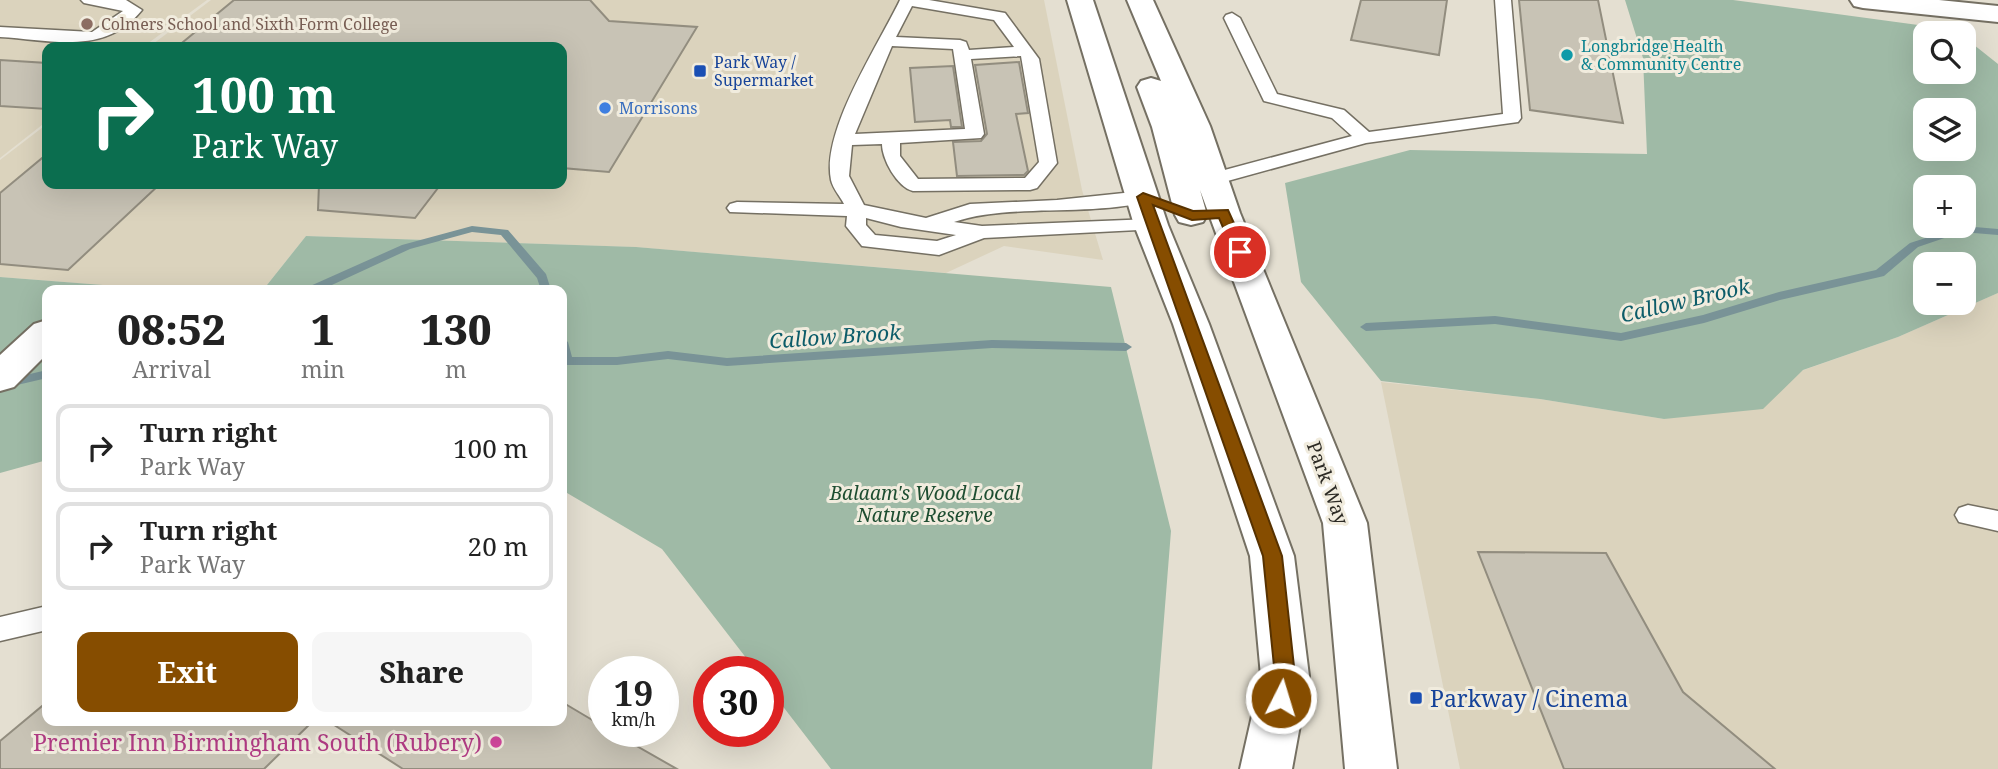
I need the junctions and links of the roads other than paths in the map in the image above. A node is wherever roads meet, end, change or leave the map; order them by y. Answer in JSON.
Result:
{"nodes":[{"id":1,"x":89,"y":0,"type":"edge"},
{"id":2,"x":1080,"y":0,"type":"edge"},
{"id":3,"x":1120,"y":0,"type":"edge"},
{"id":4,"x":1140,"y":0,"type":"edge"},
{"id":5,"x":1503,"y":0,"type":"edge"},
{"id":6,"x":908,"y":1,"type":"edge"},
{"id":7,"x":1873,"y":2,"type":"edge"},
{"id":8,"x":1998,"y":14,"type":"edge"},
{"id":9,"x":1232,"y":18,"type":"dead end"},
{"id":10,"x":1998,"y":25,"type":"edge"},
{"id":11,"x":0,"y":32,"type":"edge"},
{"id":12,"x":886,"y":41,"type":"junction"},
{"id":13,"x":1026,"y":51,"type":"junction"},
{"id":14,"x":962,"y":55,"type":"junction"},
{"id":15,"x":891,"y":138,"type":"junction"},
{"id":16,"x":1365,"y":138,"type":"junction"},
{"id":17,"x":844,"y":140,"type":"junction"},
{"id":18,"x":1209,"y":202,"type":"junction"},
{"id":19,"x":737,"y":208,"type":"dead end"},
{"id":20,"x":858,"y":210,"type":"junction"},
{"id":21,"x":1147,"y":211,"type":"junction"},
{"id":22,"x":930,"y":223,"type":"junction"},
{"id":23,"x":982,"y":232,"type":"junction"},
{"id":24,"x":42,"y":338,"type":"edge"},
{"id":25,"x":6,"y":372,"type":"edge"},
{"id":26,"x":1968,"y":515,"type":"dead end"},
{"id":27,"x":1998,"y":521,"type":"edge"},
{"id":28,"x":42,"y":619,"type":"edge"},
{"id":29,"x":0,"y":629,"type":"edge"},
{"id":30,"x":1266,"y":769,"type":"edge"},
{"id":31,"x":1371,"y":769,"type":"edge"}],
"edges":[{"from":1,"to":11,"type":"lane"},
{"from":2,"to":21,"type":"main road"},
{"from":3,"to":18,"type":"main road","name":"Park Way"},
{"from":4,"to":18,"type":"main road","name":"Park Way"},
{"from":5,"to":16,"type":"lane"},
{"from":6,"to":12,"type":"lane"},
{"from":6,"to":13,"type":"lane"},
{"from":7,"to":8,"type":"main road"},
{"from":7,"to":10,"type":"main road"},
{"from":9,"to":16,"type":"lane"},
{"from":12,"to":14,"type":"lane"},
{"from":12,"to":17,"type":"lane"},
{"from":13,"to":14,"type":"lane"},
{"from":13,"to":15,"type":"lane"},
{"from":14,"to":15,"type":"lane"},
{"from":15,"to":17,"type":"lane"},
{"from":16,"to":18,"type":"lane"},
{"from":17,"to":20,"type":"lane"},
{"from":18,"to":21,"type":"main road"},
{"from":18,"to":31,"type":"main road","name":"Park Way"},
{"from":19,"to":20,"type":"lane"},
{"from":20,"to":22,"type":"lane"},
{"from":20,"to":23,"type":"lane"},
{"from":21,"to":22,"type":"lane"},
{"from":21,"to":23,"type":"lane"},
{"from":21,"to":30,"type":"main road"},
{"from":22,"to":23,"type":"lane"},
{"from":24,"to":25,"type":"main road"},
{"from":26,"to":27,"type":"lane"},
{"from":28,"to":29,"type":"lane"}]}
